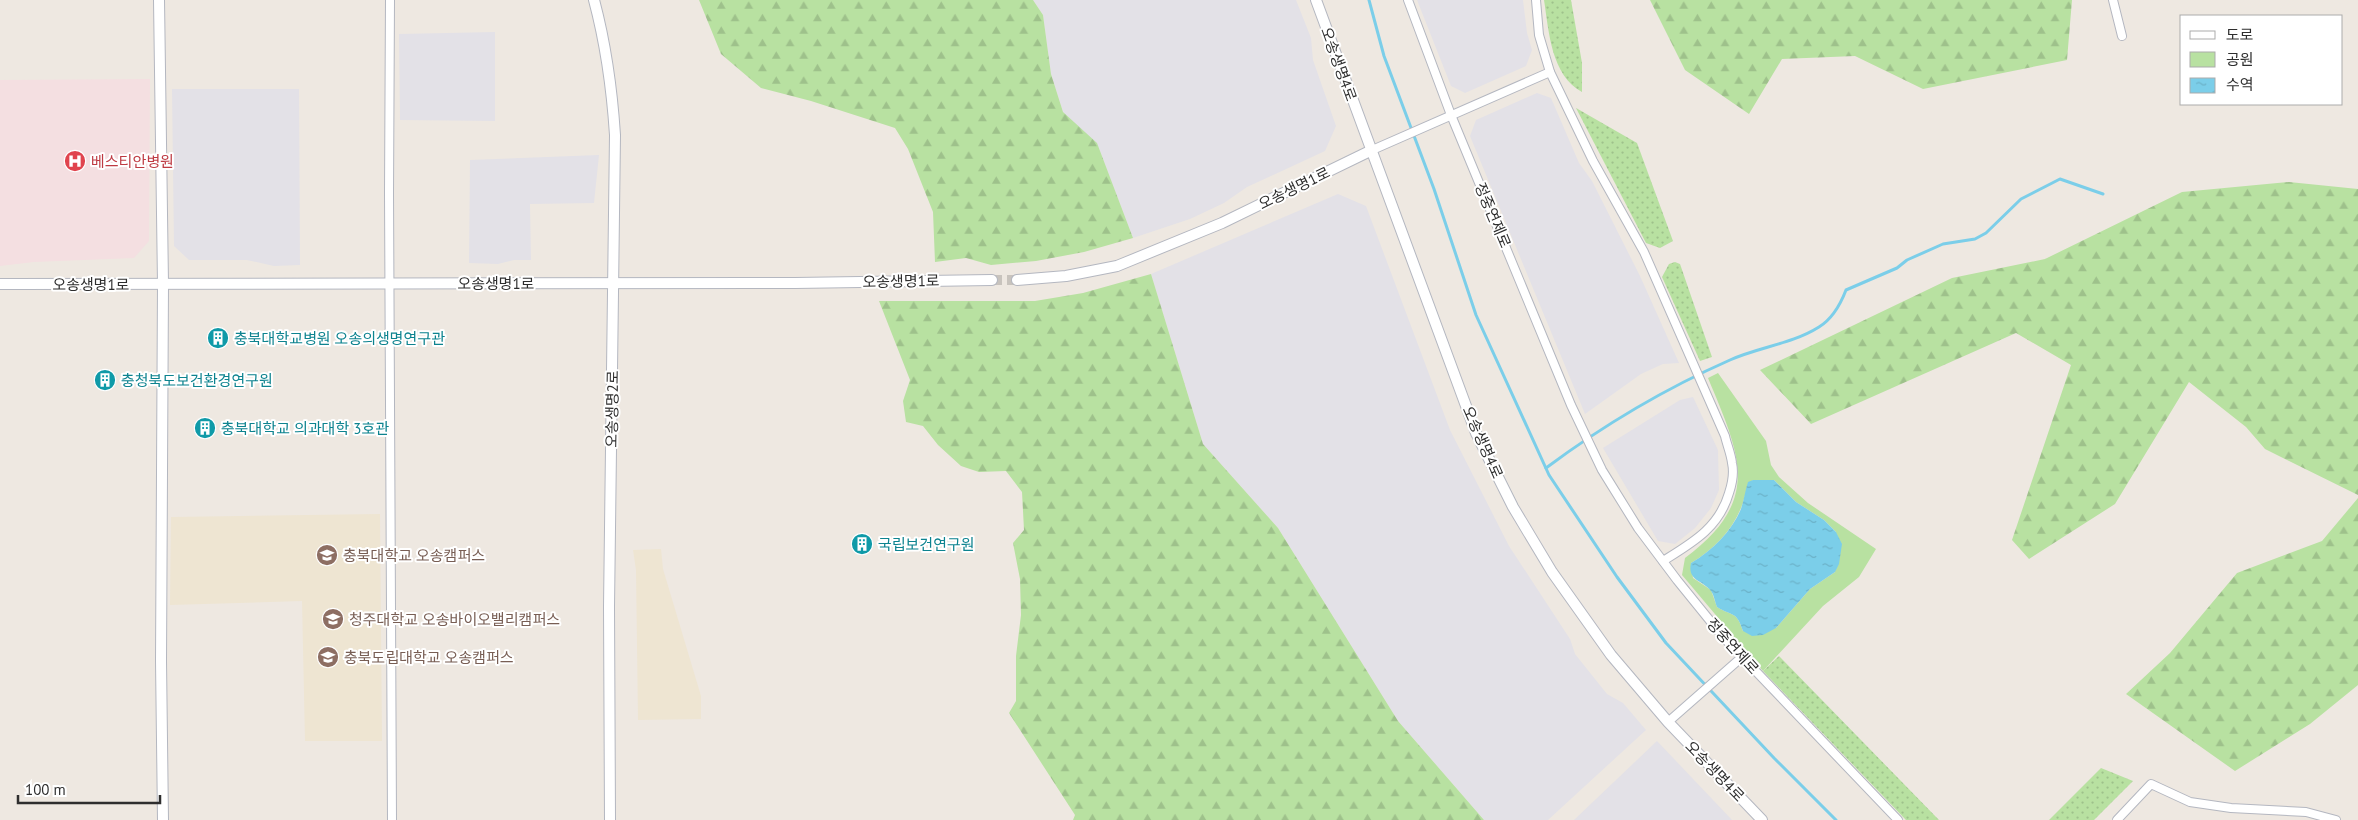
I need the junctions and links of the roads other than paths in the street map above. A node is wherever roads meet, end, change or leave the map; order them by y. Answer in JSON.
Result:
{"nodes":[{"id":1,"x":159,"y":0,"type":"edge"},
{"id":2,"x":390,"y":0,"type":"edge"},
{"id":3,"x":594,"y":0,"type":"edge"},
{"id":4,"x":1316,"y":0,"type":"edge"},
{"id":5,"x":1408,"y":0,"type":"edge"},
{"id":6,"x":1536,"y":0,"type":"edge"},
{"id":7,"x":2113,"y":0,"type":"edge"},
{"id":8,"x":2122,"y":36,"type":"dead end"},
{"id":9,"x":1550,"y":72,"type":"junction"},
{"id":10,"x":1452,"y":115,"type":"junction"},
{"id":11,"x":1370,"y":151,"type":"junction"},
{"id":12,"x":992,"y":280,"type":"tunnel mouth"},
{"id":13,"x":1017,"y":280,"type":"tunnel mouth"},
{"id":14,"x":614,"y":282,"type":"junction"},
{"id":15,"x":0,"y":284,"type":"edge"},
{"id":16,"x":163,"y":284,"type":"junction"},
{"id":17,"x":389,"y":284,"type":"junction"},
{"id":18,"x":1663,"y":561,"type":"junction"},
{"id":19,"x":1739,"y":659,"type":"junction"},
{"id":20,"x":1672,"y":718,"type":"junction"},
{"id":21,"x":163,"y":820,"type":"edge"},
{"id":22,"x":392,"y":820,"type":"edge"},
{"id":23,"x":610,"y":820,"type":"edge"},
{"id":24,"x":1762,"y":820,"type":"edge"},
{"id":25,"x":1898,"y":820,"type":"edge"},
{"id":26,"x":2117,"y":820,"type":"edge"},
{"id":27,"x":2336,"y":820,"type":"edge"}],
"edges":[{"from":1,"to":16,"type":"street"},
{"from":2,"to":17,"type":"street"},
{"from":3,"to":14,"type":"street","name":"오송생명2로"},
{"from":4,"to":11,"type":"street","name":"오송생명4로"},
{"from":5,"to":10,"type":"street","name":"정중연제로"},
{"from":6,"to":9,"type":"street"},
{"from":7,"to":8,"type":"street"},
{"from":9,"to":10,"type":"street"},
{"from":9,"to":18,"type":"street"},
{"from":10,"to":11,"type":"street"},
{"from":10,"to":18,"type":"street","name":"정중연제로"},
{"from":11,"to":13,"type":"street","name":"오송생명1로"},
{"from":11,"to":20,"type":"street","name":"오송생명4로"},
{"from":12,"to":14,"type":"street","name":"오송생명1로"},
{"from":14,"to":17,"type":"street","name":"오송생명1로"},
{"from":14,"to":23,"type":"street","name":"오송생명2로"},
{"from":15,"to":16,"type":"street","name":"오송생명1로"},
{"from":16,"to":17,"type":"street","name":"오송생명1로"},
{"from":16,"to":21,"type":"street"},
{"from":17,"to":22,"type":"street"},
{"from":18,"to":19,"type":"street","name":"정중연제로"},
{"from":19,"to":20,"type":"street"},
{"from":19,"to":25,"type":"street","name":"정중연제로"},
{"from":20,"to":24,"type":"street","name":"오송생명4로"},
{"from":26,"to":27,"type":"street"}]}
